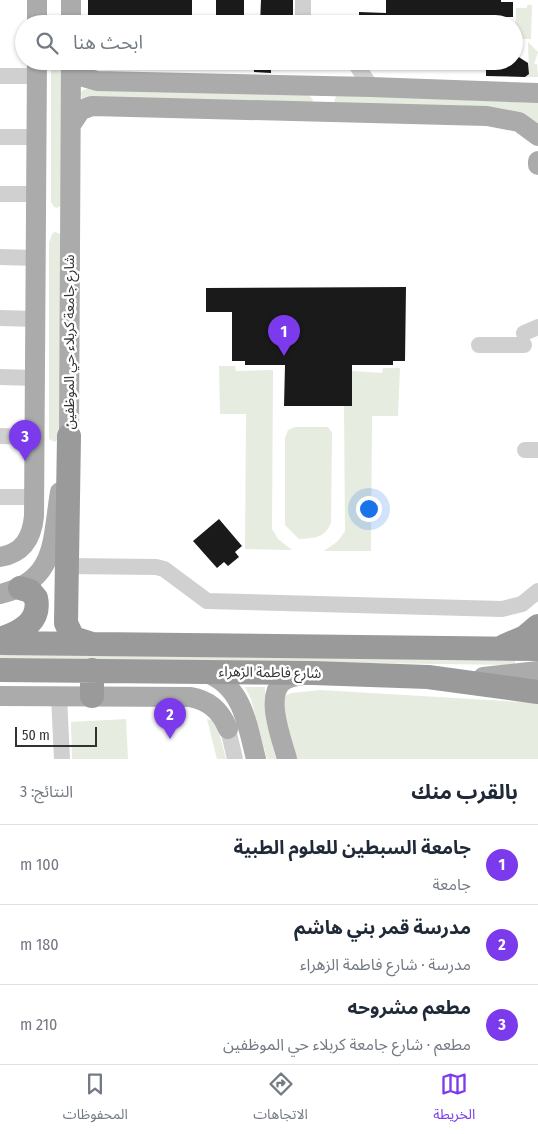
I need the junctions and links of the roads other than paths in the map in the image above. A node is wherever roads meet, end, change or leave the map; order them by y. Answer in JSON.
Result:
{"nodes":[{"id":1,"x":37,"y":0,"type":"edge"},
{"id":2,"x":71,"y":0,"type":"edge"},
{"id":3,"x":303,"y":0,"type":"edge"},
{"id":4,"x":37,"y":15,"type":"edge"},
{"id":5,"x":71,"y":15,"type":"edge"},
{"id":6,"x":303,"y":15,"type":"edge"},
{"id":7,"x":32,"y":70,"type":"edge"},
{"id":8,"x":37,"y":70,"type":"edge"},
{"id":9,"x":71,"y":70,"type":"edge"},
{"id":10,"x":76,"y":70,"type":"edge"},
{"id":11,"x":360,"y":70,"type":"edge"},
{"id":12,"x":0,"y":76,"type":"edge"},
{"id":13,"x":310,"y":85,"type":"junction"},
{"id":14,"x":340,"y":86,"type":"junction"},
{"id":15,"x":371,"y":86,"type":"junction"},
{"id":16,"x":538,"y":93,"type":"edge"},
{"id":17,"x":310,"y":112,"type":"junction"},
{"id":18,"x":336,"y":112,"type":"junction"},
{"id":19,"x":71,"y":125,"type":"junction"},
{"id":20,"x":538,"y":136,"type":"edge"},
{"id":21,"x":0,"y":137,"type":"edge"},
{"id":22,"x":36,"y":137,"type":"junction"},
{"id":23,"x":0,"y":194,"type":"edge"},
{"id":24,"x":36,"y":196,"type":"junction"},
{"id":25,"x":70,"y":196,"type":"junction"},
{"id":26,"x":36,"y":235,"type":"junction"},
{"id":27,"x":70,"y":235,"type":"junction"},
{"id":28,"x":0,"y":258,"type":"edge"},
{"id":29,"x":36,"y":258,"type":"junction"},
{"id":30,"x":0,"y":318,"type":"edge"},
{"id":31,"x":36,"y":319,"type":"junction"},
{"id":32,"x":529,"y":335,"type":"edge"},
{"id":33,"x":479,"y":346,"type":"dead end"},
{"id":34,"x":0,"y":378,"type":"edge"},
{"id":35,"x":36,"y":378,"type":"junction"},
{"id":36,"x":0,"y":436,"type":"edge"},
{"id":37,"x":69,"y":436,"type":"junction"},
{"id":38,"x":35,"y":437,"type":"junction"},
{"id":39,"x":0,"y":497,"type":"edge"},
{"id":40,"x":35,"y":497,"type":"junction"},
{"id":41,"x":0,"y":557,"type":"edge"},
{"id":42,"x":66,"y":566,"type":"junction"},
{"id":43,"x":10,"y":591,"type":"edge"},
{"id":44,"x":538,"y":591,"type":"edge"},
{"id":45,"x":538,"y":626,"type":"edge"},
{"id":46,"x":0,"y":639,"type":"edge"},
{"id":47,"x":0,"y":643,"type":"edge"},
{"id":48,"x":94,"y":644,"type":"junction"},
{"id":49,"x":487,"y":648,"type":"junction"},
{"id":50,"x":538,"y":655,"type":"edge"},
{"id":51,"x":0,"y":670,"type":"edge"},
{"id":52,"x":92,"y":670,"type":"junction"},
{"id":53,"x":204,"y":672,"type":"junction"},
{"id":54,"x":313,"y":673,"type":"junction"},
{"id":55,"x":428,"y":677,"type":"junction"},
{"id":56,"x":538,"y":692,"type":"edge"},
{"id":57,"x":0,"y":696,"type":"edge"},
{"id":58,"x":92,"y":696,"type":"junction"},
{"id":59,"x":59,"y":697,"type":"junction"},
{"id":60,"x":228,"y":729,"type":"joint"},
{"id":61,"x":62,"y":759,"type":"edge"},
{"id":62,"x":235,"y":759,"type":"edge"},
{"id":63,"x":256,"y":759,"type":"edge"},
{"id":64,"x":287,"y":759,"type":"edge"}],
"edges":[{"from":1,"to":4,"type":"main road"},
{"from":2,"to":5,"type":"main road"},
{"from":3,"to":6,"type":"street"},
{"from":7,"to":12,"type":"street"},
{"from":8,"to":22,"type":"main road"},
{"from":9,"to":19,"type":"main road","name":"شارع جامعة كربلاء حي الموظفين"},
{"from":10,"to":13,"type":"main road"},
{"from":11,"to":15,"type":"street"},
{"from":13,"to":14,"type":"main road"},
{"from":13,"to":17,"type":"main road"},
{"from":14,"to":15,"type":"main road"},
{"from":14,"to":18,"type":"main road"},
{"from":15,"to":16,"type":"main road"},
{"from":17,"to":18,"type":"main road"},
{"from":17,"to":19,"type":"main road"},
{"from":18,"to":20,"type":"main road"},
{"from":19,"to":25,"type":"main road","name":"شارع جامعة كربلاء حي الموظفين"},
{"from":21,"to":22,"type":"street"},
{"from":22,"to":24,"type":"main road"},
{"from":23,"to":24,"type":"street"},
{"from":24,"to":25,"type":"main road"},
{"from":24,"to":26,"type":"main road"},
{"from":25,"to":27,"type":"main road","name":"شارع جامعة كربلاء حي الموظفين"},
{"from":26,"to":27,"type":"main road"},
{"from":26,"to":29,"type":"main road"},
{"from":27,"to":37,"type":"main road","name":"شارع جامعة كربلاء حي الموظفين"},
{"from":28,"to":29,"type":"street"},
{"from":29,"to":31,"type":"main road"},
{"from":30,"to":31,"type":"street"},
{"from":31,"to":35,"type":"main road"},
{"from":32,"to":33,"type":"street"},
{"from":34,"to":35,"type":"street"},
{"from":35,"to":38,"type":"main road"},
{"from":36,"to":38,"type":"street"},
{"from":37,"to":42,"type":"highway"},
{"from":37,"to":43,"type":"main road","name":"شارع جامعة كربلاء حي الموظفين"},
{"from":38,"to":40,"type":"main road"},
{"from":39,"to":40,"type":"street"},
{"from":40,"to":41,"type":"main road"},
{"from":42,"to":44,"type":"street"},
{"from":42,"to":48,"type":"highway"},
{"from":43,"to":46,"type":"highway"},
{"from":45,"to":49,"type":"highway"},
{"from":47,"to":48,"type":"highway","name":"شارع فاطمة الزهراء"},
{"from":48,"to":49,"type":"highway","name":"شارع فاطمة الزهراء"},
{"from":49,"to":50,"type":"highway","name":"شارع فاطمة الزهراء"},
{"from":50,"to":55,"type":"main road"},
{"from":51,"to":52,"type":"highway","name":"شارع فاطمة الزهراء"},
{"from":52,"to":53,"type":"highway","name":"شارع فاطمة الزهراء"},
{"from":52,"to":58,"type":"highway"},
{"from":53,"to":54,"type":"highway","name":"شارع فاطمة الزهراء"},
{"from":53,"to":63,"type":"main road"},
{"from":54,"to":55,"type":"highway","name":"شارع فاطمة الزهراء"},
{"from":54,"to":64,"type":"main road"},
{"from":55,"to":56,"type":"highway","name":"شارع فاطمة الزهراء"},
{"from":57,"to":59,"type":"main road"},
{"from":58,"to":59,"type":"main road"},
{"from":58,"to":60,"type":"main road"},
{"from":59,"to":61,"type":"street"},
{"from":60,"to":62,"type":"street"}]}
